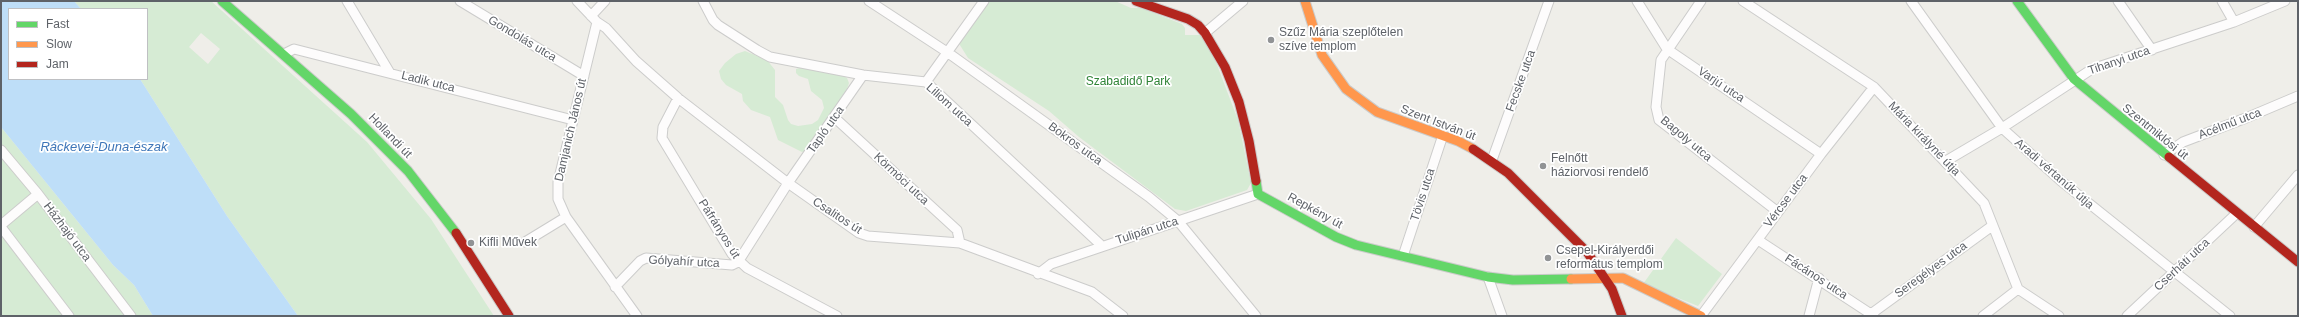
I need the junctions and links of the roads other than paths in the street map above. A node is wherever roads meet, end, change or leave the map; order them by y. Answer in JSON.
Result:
{"nodes":[{"id":1,"x":222,"y":1,"type":"edge"},
{"id":2,"x":347,"y":1,"type":"edge"},
{"id":3,"x":460,"y":1,"type":"edge"},
{"id":4,"x":576,"y":1,"type":"edge"},
{"id":5,"x":605,"y":1,"type":"edge"},
{"id":6,"x":703,"y":1,"type":"edge"},
{"id":7,"x":869,"y":1,"type":"edge"},
{"id":8,"x":984,"y":1,"type":"edge"},
{"id":9,"x":1136,"y":1,"type":"edge"},
{"id":10,"x":1243,"y":1,"type":"edge"},
{"id":11,"x":1305,"y":1,"type":"edge"},
{"id":12,"x":1549,"y":1,"type":"edge"},
{"id":13,"x":1637,"y":1,"type":"edge"},
{"id":14,"x":1701,"y":1,"type":"edge"},
{"id":15,"x":1743,"y":1,"type":"edge"},
{"id":16,"x":1911,"y":1,"type":"edge"},
{"id":17,"x":2017,"y":1,"type":"edge"},
{"id":18,"x":2118,"y":1,"type":"edge"},
{"id":19,"x":2222,"y":1,"type":"edge"},
{"id":20,"x":2285,"y":1,"type":"edge"},
{"id":21,"x":594,"y":19,"type":"junction"},
{"id":22,"x":2234,"y":22,"type":"junction"},
{"id":23,"x":1205,"y":33,"type":"junction"},
{"id":24,"x":1667,"y":49,"type":"junction"},
{"id":25,"x":2152,"y":50,"type":"junction"},
{"id":26,"x":947,"y":52,"type":"junction"},
{"id":27,"x":284,"y":54,"type":"junction"},
{"id":28,"x":390,"y":73,"type":"junction"},
{"id":29,"x":863,"y":75,"type":"junction"},
{"id":30,"x":584,"y":76,"type":"junction"},
{"id":31,"x":2074,"y":79,"type":"junction"},
{"id":32,"x":926,"y":82,"type":"junction"},
{"id":33,"x":1874,"y":87,"type":"junction"},
{"id":34,"x":2298,"y":96,"type":"edge"},
{"id":35,"x":678,"y":98,"type":"junction"},
{"id":36,"x":835,"y":118,"type":"junction"},
{"id":37,"x":573,"y":120,"type":"junction"},
{"id":38,"x":2002,"y":128,"type":"junction"},
{"id":39,"x":1443,"y":135,"type":"junction"},
{"id":40,"x":1,"y":150,"type":"edge"},
{"id":41,"x":1821,"y":154,"type":"junction"},
{"id":42,"x":2164,"y":155,"type":"junction"},
{"id":43,"x":1492,"y":160,"type":"junction"},
{"id":44,"x":1946,"y":161,"type":"junction"},
{"id":45,"x":2298,"y":175,"type":"edge"},
{"id":46,"x":788,"y":183,"type":"junction"},
{"id":47,"x":38,"y":194,"type":"junction"},
{"id":48,"x":1258,"y":194,"type":"junction"},
{"id":49,"x":1778,"y":212,"type":"junction"},
{"id":50,"x":2237,"y":213,"type":"junction"},
{"id":51,"x":566,"y":217,"type":"junction"},
{"id":52,"x":1178,"y":221,"type":"junction"},
{"id":53,"x":1,"y":226,"type":"edge"},
{"id":54,"x":1992,"y":226,"type":"junction"},
{"id":55,"x":2254,"y":226,"type":"junction"},
{"id":56,"x":1758,"y":240,"type":"junction"},
{"id":57,"x":525,"y":242,"type":"dead end"},
{"id":58,"x":960,"y":243,"type":"junction"},
{"id":59,"x":1102,"y":246,"type":"junction"},
{"id":60,"x":1403,"y":256,"type":"junction"},
{"id":61,"x":738,"y":262,"type":"junction"},
{"id":62,"x":2298,"y":262,"type":"edge"},
{"id":63,"x":2175,"y":272,"type":"junction"},
{"id":64,"x":1038,"y":274,"type":"junction"},
{"id":65,"x":1488,"y":277,"type":"junction"},
{"id":66,"x":1819,"y":278,"type":"junction"},
{"id":67,"x":1606,"y":279,"type":"junction"},
{"id":68,"x":615,"y":287,"type":"junction"},
{"id":69,"x":2018,"y":289,"type":"junction"},
{"id":70,"x":1872,"y":315,"type":"edge"},
{"id":71,"x":69,"y":316,"type":"edge"},
{"id":72,"x":131,"y":316,"type":"edge"},
{"id":73,"x":509,"y":316,"type":"edge"},
{"id":74,"x":637,"y":316,"type":"edge"},
{"id":75,"x":837,"y":316,"type":"edge"},
{"id":76,"x":1123,"y":316,"type":"edge"},
{"id":77,"x":1256,"y":316,"type":"edge"},
{"id":78,"x":1502,"y":316,"type":"edge"},
{"id":79,"x":1622,"y":316,"type":"edge"},
{"id":80,"x":1701,"y":316,"type":"edge"},
{"id":81,"x":1809,"y":316,"type":"edge"},
{"id":82,"x":1983,"y":316,"type":"edge"},
{"id":83,"x":2059,"y":316,"type":"edge"},
{"id":84,"x":2128,"y":316,"type":"edge"},
{"id":85,"x":2230,"y":316,"type":"edge"}],
"edges":[{"from":1,"to":27,"type":"street","name":"Hollandi út"},
{"from":2,"to":28,"type":"street"},
{"from":3,"to":30,"type":"street","name":"Gondolás utca"},
{"from":4,"to":21,"type":"street"},
{"from":5,"to":21,"type":"street"},
{"from":6,"to":29,"type":"street","name":"Liliom utca"},
{"from":7,"to":26,"type":"street","name":"Bokros utca"},
{"from":8,"to":26,"type":"street"},
{"from":9,"to":23,"type":"street"},
{"from":10,"to":23,"type":"street"},
{"from":11,"to":39,"type":"street","name":"Szent István út"},
{"from":12,"to":43,"type":"street","name":"Fecske utca"},
{"from":13,"to":24,"type":"street","name":"Varjú utca"},
{"from":14,"to":24,"type":"street","name":"Bagoly utca"},
{"from":15,"to":33,"type":"street","name":"Mária királyné útja"},
{"from":16,"to":38,"type":"street","name":"Aradi vértanúk útja"},
{"from":17,"to":31,"type":"street","name":"Szentmiklósi út"},
{"from":18,"to":25,"type":"street"},
{"from":19,"to":22,"type":"street"},
{"from":20,"to":22,"type":"street","name":"Tihanyi utca"},
{"from":21,"to":30,"type":"street","name":"Damjanich János út"},
{"from":21,"to":35,"type":"street","name":"Csalitos út"},
{"from":22,"to":25,"type":"street","name":"Tihanyi utca"},
{"from":23,"to":48,"type":"street"},
{"from":24,"to":41,"type":"street","name":"Varjú utca"},
{"from":24,"to":49,"type":"street","name":"Bagoly utca"},
{"from":25,"to":31,"type":"street","name":"Tihanyi utca"},
{"from":26,"to":32,"type":"street"},
{"from":26,"to":52,"type":"street","name":"Bokros utca"},
{"from":27,"to":28,"type":"street","name":"Ladik utca"},
{"from":27,"to":73,"type":"street","name":"Hollandi út"},
{"from":28,"to":37,"type":"street","name":"Ladik utca"},
{"from":29,"to":32,"type":"street","name":"Liliom utca"},
{"from":29,"to":36,"type":"street","name":"Tapló utca"},
{"from":30,"to":37,"type":"street","name":"Damjanich János út"},
{"from":31,"to":38,"type":"street","name":"Tihanyi utca"},
{"from":31,"to":42,"type":"street","name":"Szentmiklósi út"},
{"from":32,"to":59,"type":"street","name":"Liliom utca"},
{"from":33,"to":41,"type":"street","name":"Vércse utca"},
{"from":33,"to":44,"type":"street","name":"Mária királyné útja"},
{"from":34,"to":42,"type":"street","name":"Acélmű utca"},
{"from":35,"to":46,"type":"street","name":"Csalitos út"},
{"from":35,"to":61,"type":"street","name":"Páfrányos út"},
{"from":36,"to":46,"type":"street","name":"Tapló utca"},
{"from":36,"to":58,"type":"street","name":"Körmöci utca"},
{"from":37,"to":51,"type":"street","name":"Damjanich János út"},
{"from":38,"to":44,"type":"street","name":"Tihanyi utca"},
{"from":38,"to":63,"type":"street","name":"Aradi vértanúk útja"},
{"from":39,"to":43,"type":"street","name":"Szent István út"},
{"from":39,"to":60,"type":"street","name":"Tövis utca"},
{"from":40,"to":47,"type":"street","name":"Házhajó utca"},
{"from":41,"to":49,"type":"street","name":"Vércse utca"},
{"from":42,"to":50,"type":"street","name":"Szentmiklósi út"},
{"from":43,"to":67,"type":"street","name":"Szent István út"},
{"from":44,"to":54,"type":"street","name":"Mária királyné útja"},
{"from":45,"to":55,"type":"street"},
{"from":46,"to":58,"type":"street","name":"Csalitos út"},
{"from":46,"to":61,"type":"street","name":"Tapló utca"},
{"from":47,"to":53,"type":"street"},
{"from":47,"to":72,"type":"street","name":"Házhajó utca"},
{"from":48,"to":52,"type":"street","name":"Tulipán utca"},
{"from":48,"to":60,"type":"street","name":"Repkény út"},
{"from":49,"to":56,"type":"street","name":"Vércse utca"},
{"from":50,"to":55,"type":"street","name":"Szentmiklósi út"},
{"from":50,"to":63,"type":"street","name":"Cserháti utca"},
{"from":51,"to":57,"type":"street"},
{"from":51,"to":68,"type":"street","name":"Damjanich János út"},
{"from":52,"to":59,"type":"street","name":"Tulipán utca"},
{"from":52,"to":77,"type":"street","name":"Bokros utca"},
{"from":53,"to":71,"type":"street"},
{"from":54,"to":69,"type":"street","name":"Mária királyné útja"},
{"from":54,"to":70,"type":"street","name":"Seregélyes utca"},
{"from":55,"to":62,"type":"street","name":"Szentmiklósi út"},
{"from":56,"to":66,"type":"street","name":"Fácános utca"},
{"from":56,"to":80,"type":"street","name":"Vércse utca"},
{"from":58,"to":64,"type":"street","name":"Csalitos út"},
{"from":59,"to":64,"type":"street","name":"Tulipán utca"},
{"from":60,"to":65,"type":"street","name":"Repkény út"},
{"from":61,"to":68,"type":"street","name":"Gólyahír utca"},
{"from":61,"to":75,"type":"street","name":"Páfrányos út"},
{"from":63,"to":84,"type":"street","name":"Cserháti utca"},
{"from":63,"to":85,"type":"street","name":"Aradi vértanúk útja"},
{"from":64,"to":76,"type":"street","name":"Csalitos út"},
{"from":65,"to":67,"type":"street","name":"Repkény út"},
{"from":65,"to":78,"type":"street"},
{"from":66,"to":70,"type":"street","name":"Fácános utca"},
{"from":66,"to":81,"type":"street"},
{"from":67,"to":79,"type":"street","name":"Szent István út"},
{"from":67,"to":80,"type":"street","name":"Repkény út"},
{"from":68,"to":74,"type":"street","name":"Damjanich János út"},
{"from":69,"to":82,"type":"street"},
{"from":69,"to":83,"type":"street"}]}
